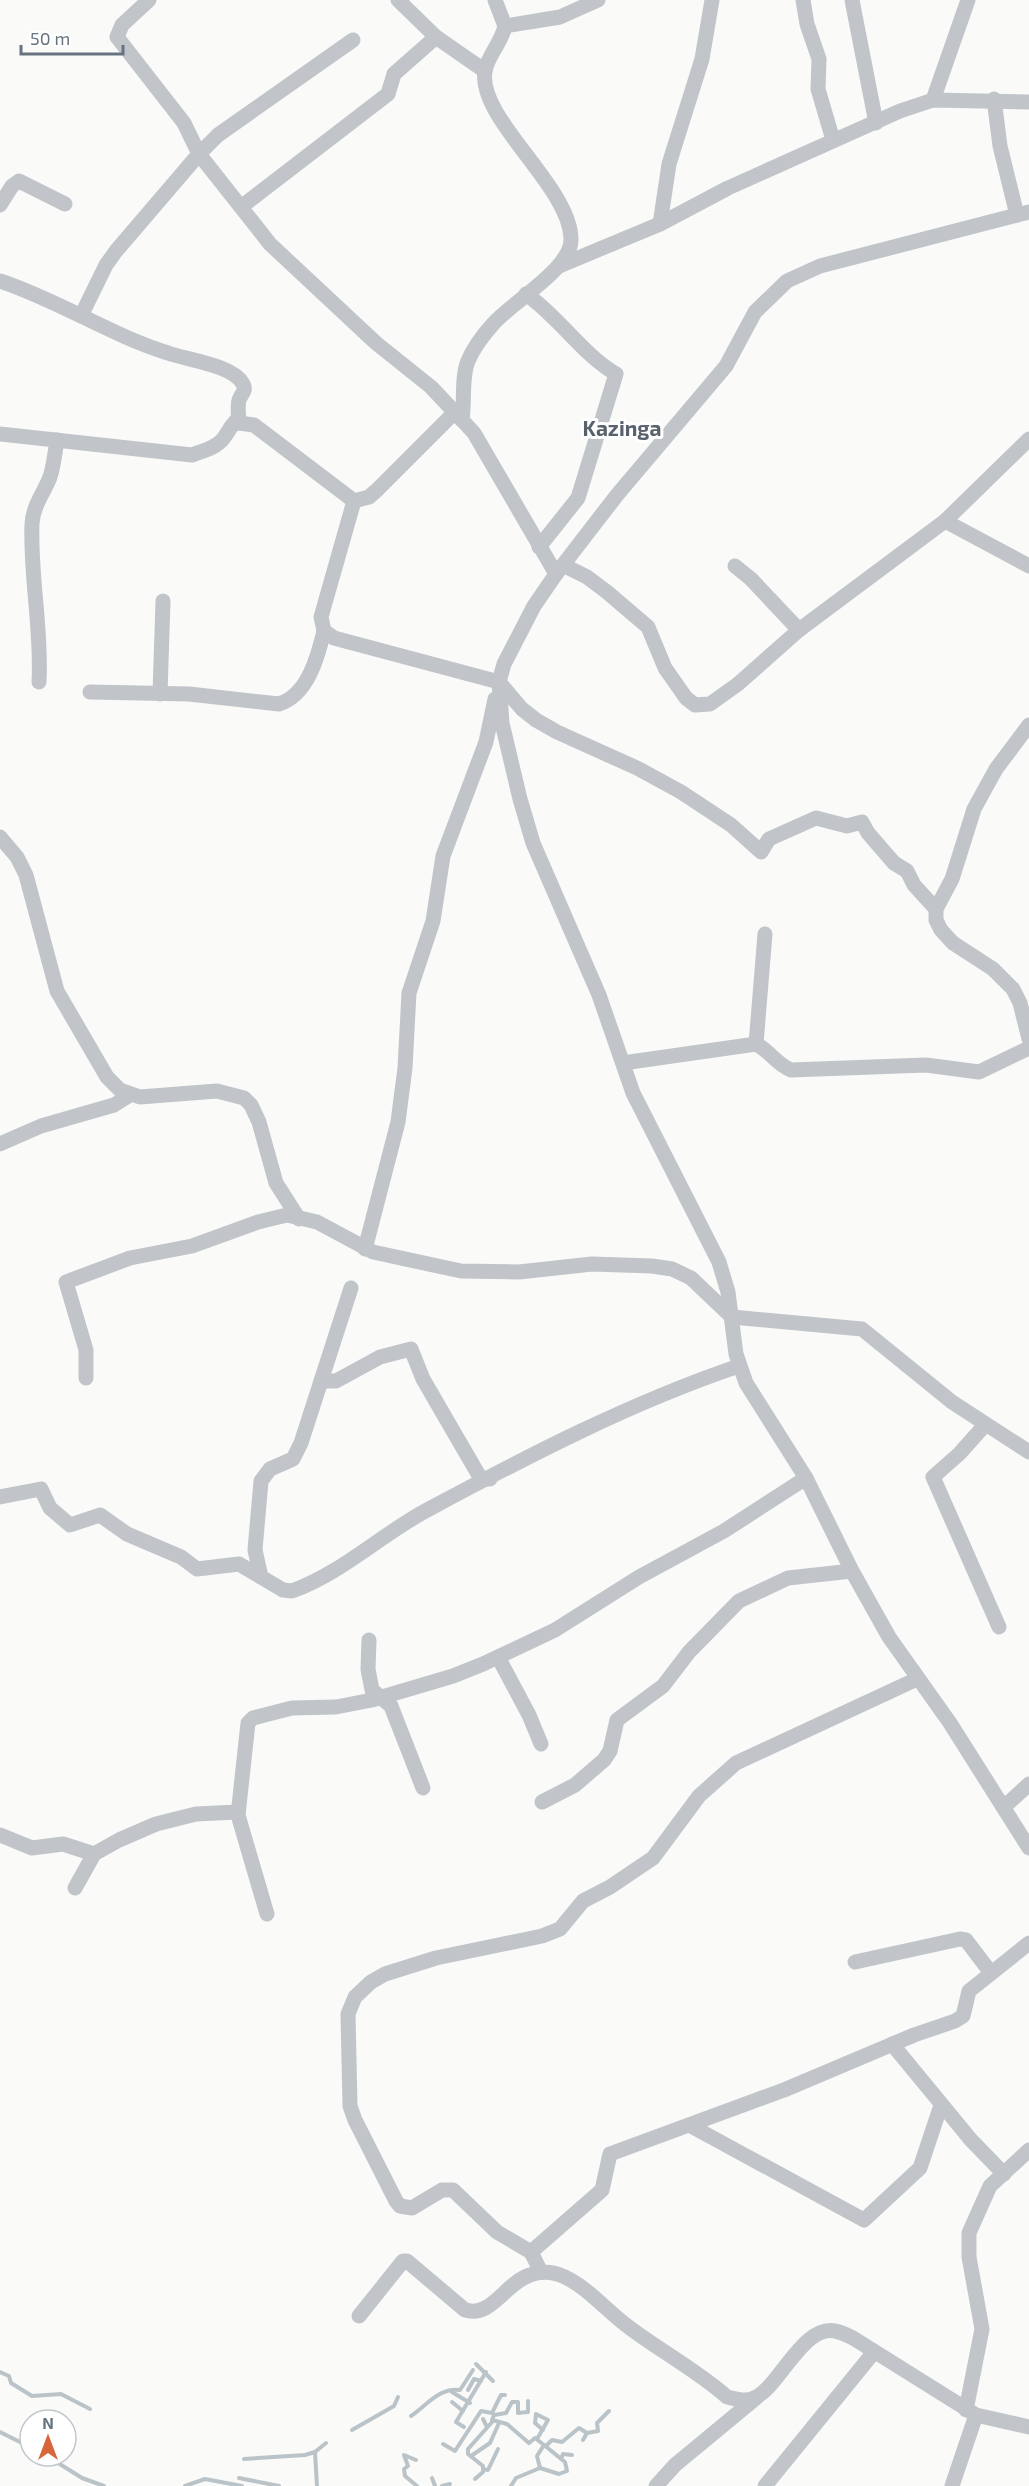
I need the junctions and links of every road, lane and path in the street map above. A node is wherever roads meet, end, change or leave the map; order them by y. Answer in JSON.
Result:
{"nodes":[{"id":1,"x":149,"y":0,"type":"edge"},
{"id":2,"x":398,"y":0,"type":"edge"},
{"id":3,"x":495,"y":0,"type":"edge"},
{"id":4,"x":598,"y":0,"type":"edge"},
{"id":5,"x":712,"y":0,"type":"edge"},
{"id":6,"x":803,"y":0,"type":"edge"},
{"id":7,"x":852,"y":0,"type":"edge"},
{"id":8,"x":968,"y":0,"type":"edge"},
{"id":9,"x":505,"y":26,"type":"junction"},
{"id":10,"x":436,"y":37,"type":"junction"},
{"id":11,"x":353,"y":40,"type":"dead end"},
{"id":12,"x":485,"y":71,"type":"junction"},
{"id":13,"x":994,"y":99,"type":"junction"},
{"id":14,"x":933,"y":100,"type":"junction"},
{"id":15,"x":1029,"y":102,"type":"edge"},
{"id":16,"x":876,"y":123,"type":"junction"},
{"id":17,"x":833,"y":140,"type":"junction"},
{"id":18,"x":199,"y":154,"type":"junction"},
{"id":19,"x":65,"y":204,"type":"dead end"},
{"id":20,"x":0,"y":205,"type":"edge"},
{"id":21,"x":241,"y":207,"type":"junction"},
{"id":22,"x":1023,"y":214,"type":"edge"},
{"id":23,"x":660,"y":224,"type":"junction"},
{"id":24,"x":559,"y":266,"type":"junction"},
{"id":25,"x":0,"y":281,"type":"edge"},
{"id":26,"x":526,"y":294,"type":"junction"},
{"id":27,"x":81,"y":316,"type":"junction"},
{"id":28,"x":459,"y":415,"type":"junction"},
{"id":29,"x":239,"y":423,"type":"junction"},
{"id":30,"x":0,"y":434,"type":"edge"},
{"id":31,"x":1029,"y":439,"type":"edge"},
{"id":32,"x":57,"y":440,"type":"junction"},
{"id":33,"x":354,"y":501,"type":"junction"},
{"id":34,"x":945,"y":520,"type":"junction"},
{"id":35,"x":539,"y":547,"type":"junction"},
{"id":36,"x":735,"y":566,"type":"dead end"},
{"id":37,"x":1029,"y":566,"type":"edge"},
{"id":38,"x":560,"y":569,"type":"junction"},
{"id":39,"x":163,"y":601,"type":"dead end"},
{"id":40,"x":324,"y":630,"type":"junction"},
{"id":41,"x":799,"y":630,"type":"junction"},
{"id":42,"x":39,"y":682,"type":"dead end"},
{"id":43,"x":499,"y":682,"type":"junction"},
{"id":44,"x":90,"y":692,"type":"dead end"},
{"id":45,"x":160,"y":694,"type":"junction"},
{"id":46,"x":1029,"y":725,"type":"edge"},
{"id":47,"x":0,"y":837,"type":"edge"},
{"id":48,"x":936,"y":909,"type":"junction"},
{"id":49,"x":765,"y":934,"type":"dead end"},
{"id":50,"x":1029,"y":1039,"type":"edge"},
{"id":51,"x":756,"y":1044,"type":"junction"},
{"id":52,"x":1029,"y":1048,"type":"edge"},
{"id":53,"x":623,"y":1063,"type":"junction"},
{"id":54,"x":130,"y":1095,"type":"junction"},
{"id":55,"x":0,"y":1144,"type":"edge"},
{"id":56,"x":299,"y":1219,"type":"junction"},
{"id":57,"x":365,"y":1249,"type":"junction"},
{"id":58,"x":351,"y":1288,"type":"dead end"},
{"id":59,"x":732,"y":1317,"type":"junction"},
{"id":60,"x":739,"y":1366,"type":"junction"},
{"id":61,"x":86,"y":1378,"type":"dead end"},
{"id":62,"x":321,"y":1381,"type":"junction"},
{"id":63,"x":985,"y":1425,"type":"junction"},
{"id":64,"x":1029,"y":1452,"type":"edge"},
{"id":65,"x":806,"y":1478,"type":"junction"},
{"id":66,"x":490,"y":1479,"type":"junction"},
{"id":67,"x":0,"y":1497,"type":"edge"},
{"id":68,"x":852,"y":1571,"type":"junction"},
{"id":69,"x":261,"y":1577,"type":"junction"},
{"id":70,"x":999,"y":1627,"type":"dead end"},
{"id":71,"x":369,"y":1640,"type":"dead end"},
{"id":72,"x":498,"y":1657,"type":"junction"},
{"id":73,"x":917,"y":1679,"type":"junction"},
{"id":74,"x":378,"y":1698,"type":"junction"},
{"id":75,"x":541,"y":1744,"type":"dead end"},
{"id":76,"x":1029,"y":1784,"type":"edge"},
{"id":77,"x":423,"y":1788,"type":"dead end"},
{"id":78,"x":542,"y":1802,"type":"dead end"},
{"id":79,"x":1004,"y":1807,"type":"junction"},
{"id":80,"x":238,"y":1812,"type":"junction"},
{"id":81,"x":0,"y":1835,"type":"edge"},
{"id":82,"x":1029,"y":1848,"type":"edge"},
{"id":83,"x":93,"y":1854,"type":"junction"},
{"id":84,"x":75,"y":1888,"type":"dead end"},
{"id":85,"x":267,"y":1914,"type":"dead end"},
{"id":86,"x":1029,"y":1943,"type":"edge"},
{"id":87,"x":855,"y":1962,"type":"dead end"},
{"id":88,"x":991,"y":1973,"type":"junction"},
{"id":89,"x":892,"y":2044,"type":"junction"},
{"id":90,"x":942,"y":2105,"type":"junction"},
{"id":91,"x":691,"y":2126,"type":"junction"},
{"id":92,"x":1029,"y":2151,"type":"edge"},
{"id":93,"x":1004,"y":2174,"type":"junction"},
{"id":94,"x":531,"y":2252,"type":"junction"},
{"id":95,"x":541,"y":2272,"type":"junction"},
{"id":96,"x":359,"y":2316,"type":"dead end"},
{"id":97,"x":874,"y":2352,"type":"junction"},
{"id":98,"x":756,"y":2398,"type":"junction"},
{"id":99,"x":971,"y":2413,"type":"junction"},
{"id":100,"x":1029,"y":2427,"type":"edge"},
{"id":101,"x":656,"y":2486,"type":"edge"},
{"id":102,"x":765,"y":2486,"type":"edge"},
{"id":103,"x":952,"y":2486,"type":"edge"}],
"edges":[{"from":1,"to":18,"type":"street"},
{"from":2,"to":10,"type":"street"},
{"from":3,"to":9,"type":"street"},
{"from":4,"to":9,"type":"street"},
{"from":5,"to":23,"type":"street"},
{"from":6,"to":17,"type":"street"},
{"from":7,"to":16,"type":"street"},
{"from":8,"to":14,"type":"street"},
{"from":9,"to":12,"type":"street"},
{"from":10,"to":12,"type":"street"},
{"from":10,"to":21,"type":"street"},
{"from":11,"to":18,"type":"street"},
{"from":12,"to":24,"type":"street"},
{"from":13,"to":14,"type":"street"},
{"from":13,"to":15,"type":"street"},
{"from":13,"to":22,"type":"street"},
{"from":14,"to":16,"type":"street"},
{"from":16,"to":17,"type":"street"},
{"from":17,"to":23,"type":"street"},
{"from":18,"to":21,"type":"street"},
{"from":18,"to":27,"type":"street"},
{"from":19,"to":20,"type":"street"},
{"from":21,"to":28,"type":"street"},
{"from":22,"to":38,"type":"street"},
{"from":23,"to":24,"type":"street"},
{"from":24,"to":26,"type":"street"},
{"from":25,"to":27,"type":"street"},
{"from":26,"to":28,"type":"street"},
{"from":26,"to":35,"type":"street"},
{"from":27,"to":29,"type":"street"},
{"from":28,"to":33,"type":"street"},
{"from":28,"to":35,"type":"street"},
{"from":29,"to":32,"type":"street"},
{"from":29,"to":33,"type":"street"},
{"from":30,"to":32,"type":"street"},
{"from":31,"to":34,"type":"street"},
{"from":32,"to":42,"type":"street"},
{"from":33,"to":40,"type":"street"},
{"from":34,"to":37,"type":"street"},
{"from":34,"to":41,"type":"street"},
{"from":35,"to":38,"type":"street"},
{"from":36,"to":41,"type":"street"},
{"from":38,"to":41,"type":"street"},
{"from":38,"to":43,"type":"street"},
{"from":39,"to":45,"type":"street"},
{"from":40,"to":43,"type":"street"},
{"from":40,"to":45,"type":"street"},
{"from":43,"to":48,"type":"street"},
{"from":43,"to":53,"type":"street"},
{"from":43,"to":57,"type":"street"},
{"from":44,"to":45,"type":"street"},
{"from":46,"to":48,"type":"street"},
{"from":47,"to":54,"type":"street"},
{"from":48,"to":50,"type":"street"},
{"from":49,"to":51,"type":"street"},
{"from":51,"to":52,"type":"street"},
{"from":51,"to":53,"type":"street"},
{"from":53,"to":59,"type":"street"},
{"from":54,"to":55,"type":"street"},
{"from":54,"to":56,"type":"street"},
{"from":56,"to":57,"type":"street"},
{"from":56,"to":61,"type":"street"},
{"from":57,"to":59,"type":"street"},
{"from":58,"to":62,"type":"street"},
{"from":59,"to":60,"type":"street"},
{"from":59,"to":63,"type":"street"},
{"from":60,"to":65,"type":"street"},
{"from":60,"to":66,"type":"street"},
{"from":62,"to":66,"type":"street"},
{"from":62,"to":69,"type":"street"},
{"from":63,"to":64,"type":"street"},
{"from":63,"to":70,"type":"street"},
{"from":65,"to":68,"type":"street"},
{"from":65,"to":72,"type":"street"},
{"from":66,"to":69,"type":"street"},
{"from":67,"to":69,"type":"street"},
{"from":68,"to":73,"type":"street"},
{"from":68,"to":78,"type":"street"},
{"from":71,"to":74,"type":"street"},
{"from":72,"to":74,"type":"street"},
{"from":72,"to":75,"type":"street"},
{"from":73,"to":79,"type":"street"},
{"from":73,"to":94,"type":"street"},
{"from":74,"to":77,"type":"street"},
{"from":74,"to":80,"type":"street"},
{"from":76,"to":79,"type":"street"},
{"from":79,"to":82,"type":"street"},
{"from":80,"to":83,"type":"street"},
{"from":80,"to":85,"type":"street"},
{"from":81,"to":83,"type":"street"},
{"from":83,"to":84,"type":"street"},
{"from":86,"to":88,"type":"street"},
{"from":87,"to":88,"type":"street"},
{"from":88,"to":89,"type":"street"},
{"from":89,"to":90,"type":"street"},
{"from":89,"to":91,"type":"street"},
{"from":90,"to":91,"type":"street"},
{"from":90,"to":93,"type":"street"},
{"from":91,"to":94,"type":"street"},
{"from":92,"to":93,"type":"street"},
{"from":93,"to":99,"type":"street"},
{"from":94,"to":95,"type":"street"},
{"from":95,"to":96,"type":"street"},
{"from":95,"to":98,"type":"street"},
{"from":97,"to":98,"type":"street"},
{"from":97,"to":99,"type":"street"},
{"from":97,"to":102,"type":"street"},
{"from":98,"to":101,"type":"street"},
{"from":99,"to":100,"type":"street"},
{"from":99,"to":103,"type":"street"}]}
